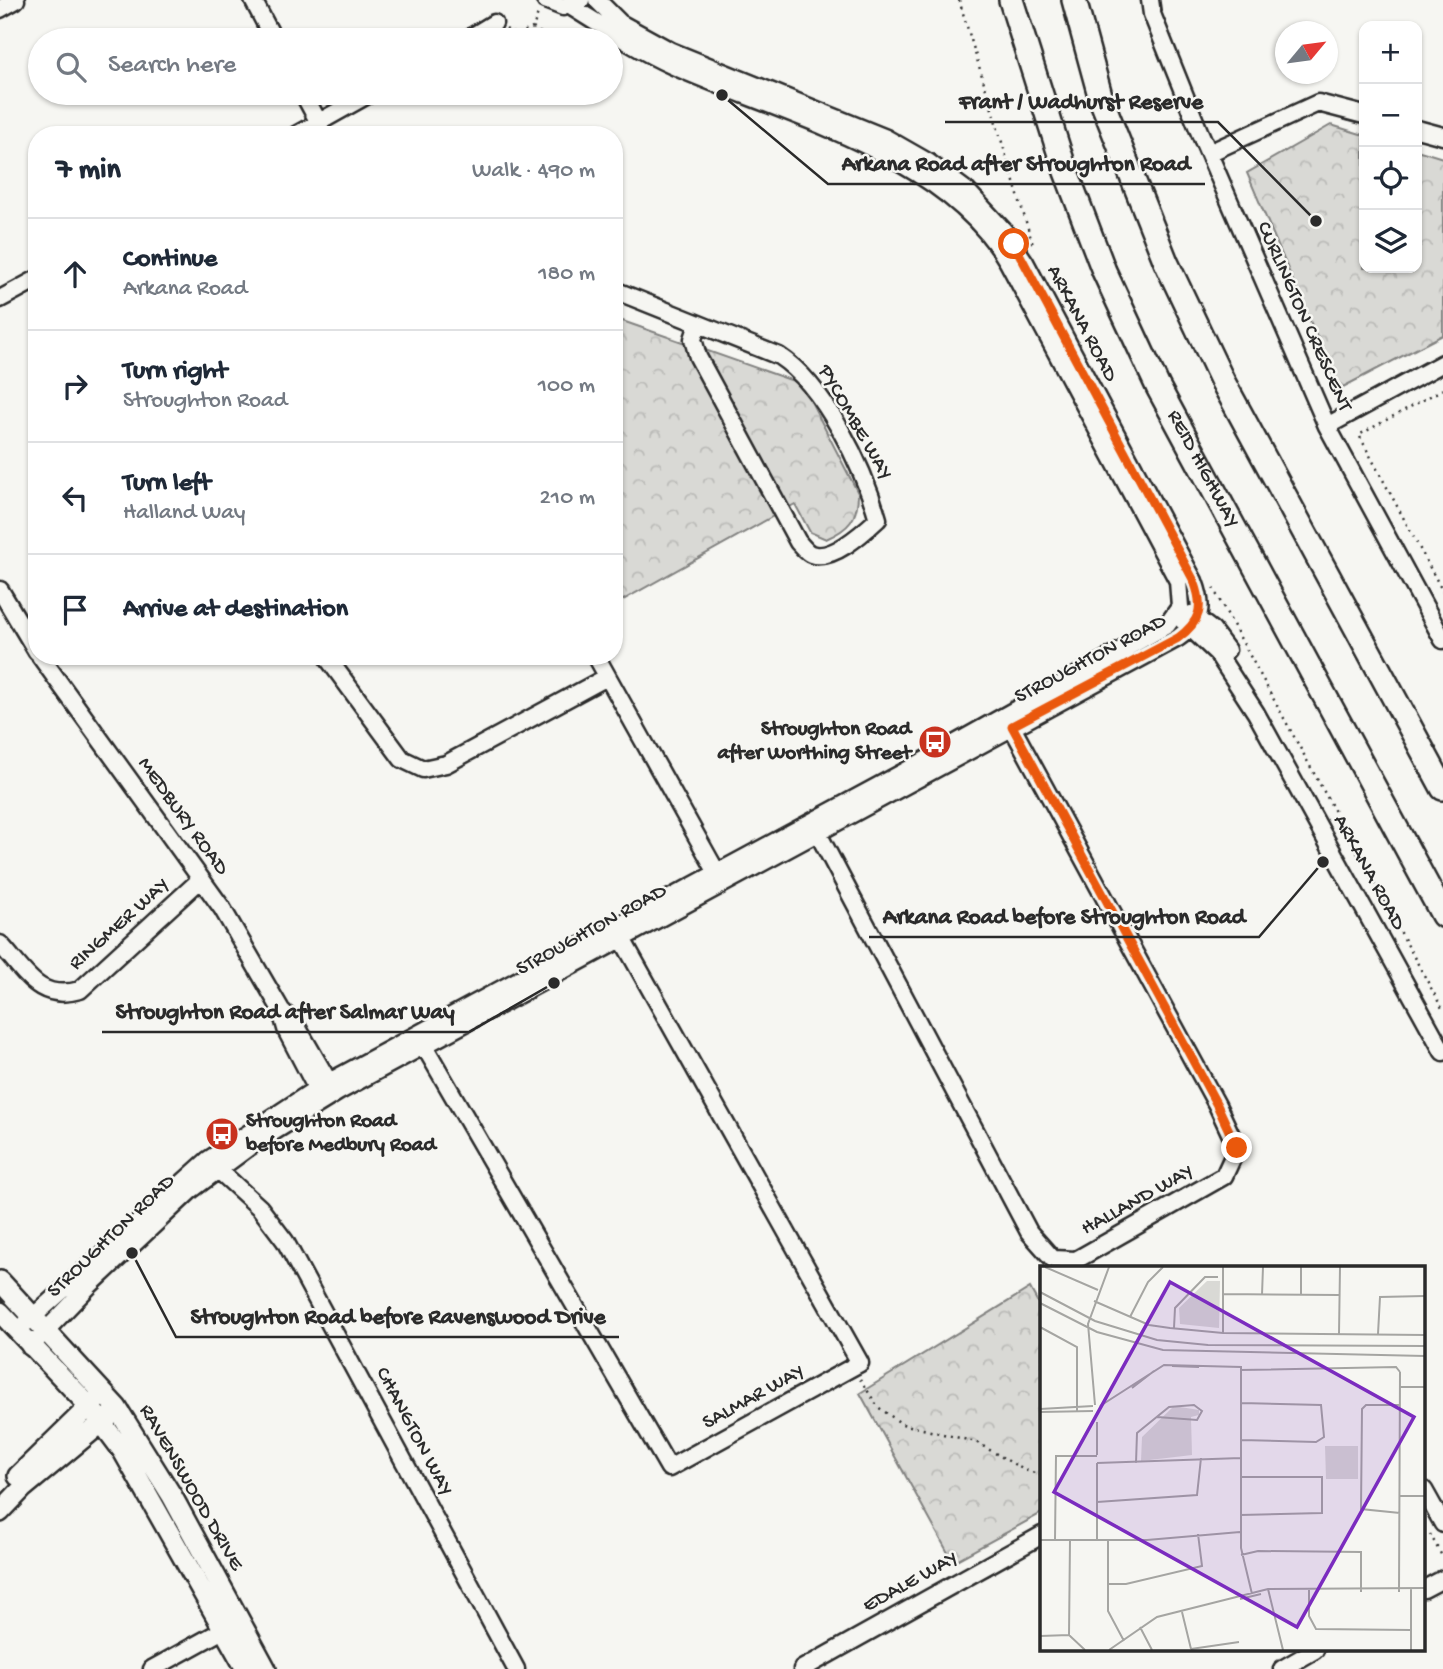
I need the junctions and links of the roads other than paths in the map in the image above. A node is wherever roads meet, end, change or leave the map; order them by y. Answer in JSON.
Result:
{"nodes":[{"id":1,"x":16,"y":0,"type":"edge"},
{"id":2,"x":253,"y":0,"type":"edge"},
{"id":3,"x":597,"y":0,"type":"edge"},
{"id":4,"x":1011,"y":0,"type":"edge"},
{"id":5,"x":1074,"y":0,"type":"edge"},
{"id":6,"x":1150,"y":0,"type":"edge"},
{"id":7,"x":547,"y":1,"type":"edge"},
{"id":8,"x":576,"y":3,"type":"edge"},
{"id":9,"x":0,"y":9,"type":"edge"},
{"id":10,"x":494,"y":23,"type":"road end"},
{"id":11,"x":268,"y":28,"type":"edge"},
{"id":12,"x":486,"y":28,"type":"edge"},
{"id":13,"x":610,"y":28,"type":"edge"},
{"id":14,"x":623,"y":38,"type":"edge"},
{"id":15,"x":309,"y":105,"type":"edge"},
{"id":16,"x":348,"y":105,"type":"edge"},
{"id":17,"x":1359,"y":114,"type":"edge"},
{"id":18,"x":318,"y":121,"type":"junction"},
{"id":19,"x":310,"y":126,"type":"edge"},
{"id":20,"x":1422,"y":130,"type":"edge"},
{"id":21,"x":1443,"y":136,"type":"edge"},
{"id":22,"x":1209,"y":153,"type":"junction"},
{"id":23,"x":28,"y":284,"type":"edge"},
{"id":24,"x":623,"y":294,"type":"edge"},
{"id":25,"x":0,"y":299,"type":"edge"},
{"id":26,"x":698,"y":324,"type":"junction"},
{"id":27,"x":1443,"y":363,"type":"edge"},
{"id":28,"x":1327,"y":426,"type":"junction"},
{"id":29,"x":1178,"y":581,"type":"joint"},
{"id":30,"x":0,"y":590,"type":"edge"},
{"id":31,"x":1201,"y":599,"type":"joint"},
{"id":32,"x":1177,"y":611,"type":"junction"},
{"id":33,"x":1195,"y":622,"type":"junction"},
{"id":34,"x":28,"y":637,"type":"edge"},
{"id":35,"x":1443,"y":640,"type":"edge"},
{"id":36,"x":46,"y":665,"type":"edge"},
{"id":37,"x":333,"y":665,"type":"edge"},
{"id":38,"x":601,"y":665,"type":"edge"},
{"id":39,"x":607,"y":677,"type":"junction"},
{"id":40,"x":1009,"y":721,"type":"junction"},
{"id":41,"x":1443,"y":788,"type":"edge"},
{"id":42,"x":814,"y":827,"type":"junction"},
{"id":43,"x":719,"y":877,"type":"junction"},
{"id":44,"x":201,"y":879,"type":"junction"},
{"id":45,"x":1443,"y":915,"type":"edge"},
{"id":46,"x":619,"y":933,"type":"junction"},
{"id":47,"x":0,"y":944,"type":"edge"},
{"id":48,"x":421,"y":1041,"type":"junction"},
{"id":49,"x":1443,"y":1052,"type":"edge"},
{"id":50,"x":326,"y":1092,"type":"junction"},
{"id":51,"x":213,"y":1164,"type":"junction"},
{"id":52,"x":0,"y":1281,"type":"edge"},
{"id":53,"x":0,"y":1312,"type":"edge"},
{"id":54,"x":39,"y":1324,"type":"junction"},
{"id":55,"x":16,"y":1332,"type":"junction"},
{"id":56,"x":30,"y":1347,"type":"junction"},
{"id":57,"x":96,"y":1400,"type":"junction"},
{"id":58,"x":117,"y":1408,"type":"junction"},
{"id":59,"x":102,"y":1422,"type":"junction"},
{"id":60,"x":0,"y":1494,"type":"edge"},
{"id":61,"x":1426,"y":1496,"type":"edge"},
{"id":62,"x":0,"y":1512,"type":"edge"},
{"id":63,"x":1437,"y":1529,"type":"edge"},
{"id":64,"x":1040,"y":1536,"type":"edge"},
{"id":65,"x":1443,"y":1578,"type":"edge"},
{"id":66,"x":1426,"y":1588,"type":"edge"},
{"id":67,"x":233,"y":1625,"type":"junction"},
{"id":68,"x":1312,"y":1652,"type":"edge"},
{"id":69,"x":152,"y":1669,"type":"edge"},
{"id":70,"x":246,"y":1669,"type":"edge"},
{"id":71,"x":266,"y":1669,"type":"edge"},
{"id":72,"x":516,"y":1669,"type":"edge"},
{"id":73,"x":802,"y":1669,"type":"edge"},
{"id":74,"x":1282,"y":1669,"type":"edge"}],
"edges":[{"from":1,"to":9,"type":"street"},
{"from":2,"to":11,"type":"street"},
{"from":3,"to":31,"type":"street","name":"ARKANA ROAD"},
{"from":4,"to":45,"type":"highway","name":"REID HIGHWAY"},
{"from":5,"to":41,"type":"highway"},
{"from":6,"to":22,"type":"street","name":"CURLINGTON CRESCENT"},
{"from":7,"to":8,"type":"street"},
{"from":8,"to":13,"type":"street","name":"ARKANA ROAD"},
{"from":10,"to":12,"type":"street"},
{"from":14,"to":29,"type":"street","name":"ARKANA ROAD"},
{"from":15,"to":18,"type":"street"},
{"from":16,"to":18,"type":"street"},
{"from":17,"to":22,"type":"street"},
{"from":18,"to":19,"type":"street"},
{"from":20,"to":21,"type":"street"},
{"from":22,"to":28,"type":"street","name":"CURLINGTON CRESCENT"},
{"from":23,"to":25,"type":"street"},
{"from":24,"to":26,"type":"street","name":"PYCOMBE WAY"},
{"from":26,"to":26,"type":"street","name":"PYCOMBE WAY"},
{"from":27,"to":28,"type":"street"},
{"from":28,"to":35,"type":"street","name":"CURLINGTON CRESCENT"},
{"from":29,"to":32,"type":"street","name":"STROUGHTON ROAD"},
{"from":30,"to":34,"type":"street"},
{"from":31,"to":33,"type":"street","name":"STROUGHTON ROAD"},
{"from":32,"to":33,"type":"street","name":"ARKANA ROAD"},
{"from":32,"to":40,"type":"street","name":"STROUGHTON ROAD"},
{"from":33,"to":40,"type":"street","name":"STROUGHTON ROAD"},
{"from":33,"to":49,"type":"street","name":"ARKANA ROAD"},
{"from":36,"to":44,"type":"street","name":"MEDBURY ROAD"},
{"from":37,"to":39,"type":"street"},
{"from":38,"to":39,"type":"street"},
{"from":39,"to":43,"type":"street"},
{"from":40,"to":42,"type":"street","name":"STROUGHTON ROAD"},
{"from":40,"to":42,"type":"street","name":"HALLAND WAY"},
{"from":42,"to":43,"type":"street","name":"STROUGHTON ROAD"},
{"from":43,"to":46,"type":"street","name":"STROUGHTON ROAD"},
{"from":44,"to":47,"type":"street","name":"RINGMER WAY"},
{"from":44,"to":50,"type":"street","name":"MEDBURY ROAD"},
{"from":46,"to":48,"type":"street","name":"STROUGHTON ROAD"},
{"from":46,"to":48,"type":"street","name":"SALMAR WAY"},
{"from":48,"to":50,"type":"street","name":"STROUGHTON ROAD"},
{"from":50,"to":51,"type":"street","name":"STROUGHTON ROAD"},
{"from":51,"to":54,"type":"street","name":"STROUGHTON ROAD"},
{"from":51,"to":72,"type":"street","name":"CHANGTON WAY"},
{"from":52,"to":54,"type":"main road","name":"RAVENSWOOD DRIVE"},
{"from":53,"to":55,"type":"main road","name":"RAVENSWOOD DRIVE"},
{"from":54,"to":55,"type":"street","name":"STROUGHTON ROAD"},
{"from":54,"to":56,"type":"street","name":"STROUGHTON ROAD"},
{"from":54,"to":57,"type":"main road","name":"RAVENSWOOD DRIVE"},
{"from":55,"to":56,"type":"main road","name":"RAVENSWOOD DRIVE"},
{"from":56,"to":57,"type":"main road","name":"RAVENSWOOD DRIVE"},
{"from":57,"to":58,"type":"main road","name":"RAVENSWOOD DRIVE"},
{"from":57,"to":59,"type":"main road","name":"RAVENSWOOD DRIVE"},
{"from":57,"to":60,"type":"main road"},
{"from":58,"to":59,"type":"main road"},
{"from":58,"to":67,"type":"main road","name":"RAVENSWOOD DRIVE"},
{"from":59,"to":62,"type":"main road"},
{"from":59,"to":67,"type":"main road","name":"RAVENSWOOD DRIVE"},
{"from":61,"to":63,"type":"street"},
{"from":64,"to":73,"type":"street","name":"EDALE WAY"},
{"from":65,"to":66,"type":"street"},
{"from":67,"to":69,"type":"street"},
{"from":67,"to":70,"type":"main road","name":"RAVENSWOOD DRIVE"},
{"from":67,"to":71,"type":"main road","name":"RAVENSWOOD DRIVE"},
{"from":68,"to":74,"type":"street"}]}
